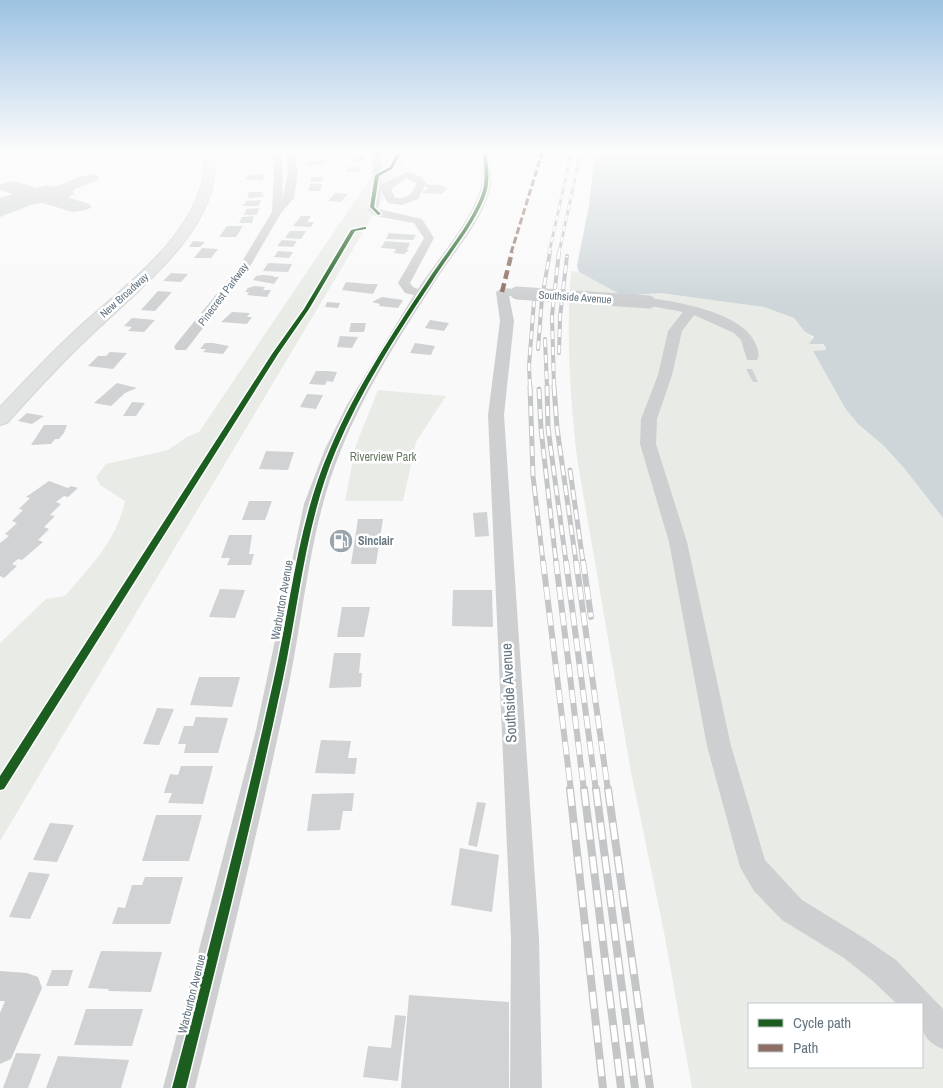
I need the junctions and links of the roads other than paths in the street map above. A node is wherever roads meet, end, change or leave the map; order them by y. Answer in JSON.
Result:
{"nodes":[{"id":1,"x":198,"y":201,"type":"edge"},
{"id":2,"x":276,"y":201,"type":"edge"},
{"id":3,"x":287,"y":201,"type":"edge"},
{"id":4,"x":376,"y":201,"type":"edge"},
{"id":5,"x":479,"y":201,"type":"edge"},
{"id":6,"x":277,"y":212,"type":"junction"},
{"id":7,"x":421,"y":293,"type":"junction"},
{"id":8,"x":507,"y":295,"type":"joint"},
{"id":9,"x":691,"y":310,"type":"junction"},
{"id":10,"x":181,"y":347,"type":"dead end"},
{"id":11,"x":752,"y":357,"type":"dead end"},
{"id":12,"x":0,"y":419,"type":"edge"},
{"id":13,"x":13,"y":987,"type":"edge"},
{"id":14,"x":917,"y":1003,"type":"edge"},
{"id":15,"x":923,"y":1009,"type":"edge"},
{"id":16,"x":943,"y":1033,"type":"edge"},
{"id":17,"x":0,"y":1048,"type":"edge"},
{"id":18,"x":180,"y":1088,"type":"edge"},
{"id":19,"x":526,"y":1088,"type":"edge"}],
"edges":[{"from":1,"to":12,"type":"main road","name":"New Broadway"},
{"from":2,"to":6,"type":"street"},
{"from":3,"to":6,"type":"street","name":"Pinecrest Parkway"},
{"from":4,"to":7,"type":"street"},
{"from":5,"to":7,"type":"street","name":"Warburton Avenue"},
{"from":6,"to":10,"type":"street","name":"Pinecrest Parkway"},
{"from":7,"to":18,"type":"street","name":"Warburton Avenue"},
{"from":8,"to":9,"type":"street","name":"Southside Avenue","bridge":true},
{"from":8,"to":19,"type":"street","name":"Southside Avenue"},
{"from":9,"to":11,"type":"street","name":"Southside Avenue"},
{"from":9,"to":14,"type":"street"},
{"from":13,"to":17,"type":"street"},
{"from":15,"to":16,"type":"street"}]}
